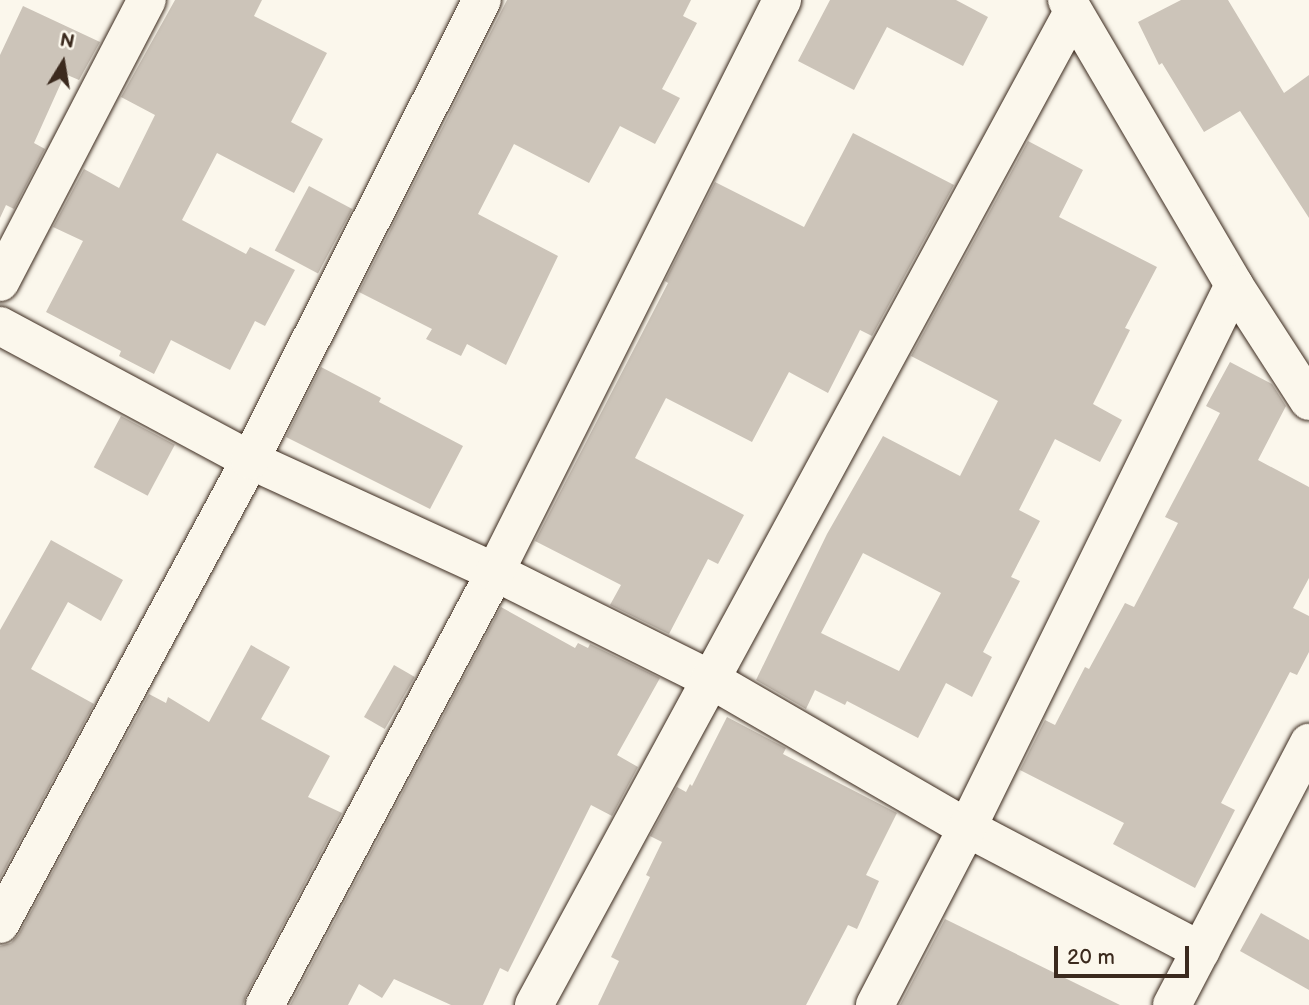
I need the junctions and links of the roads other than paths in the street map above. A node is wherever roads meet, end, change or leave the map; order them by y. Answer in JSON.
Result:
{"nodes":[{"id":1,"x":147,"y":0,"type":"edge"},
{"id":2,"x":482,"y":0,"type":"edge"},
{"id":3,"x":782,"y":0,"type":"edge"},
{"id":4,"x":1070,"y":6,"type":"edge"},
{"id":5,"x":0,"y":282,"type":"edge"},
{"id":6,"x":1234,"y":285,"type":"junction"},
{"id":7,"x":0,"y":326,"type":"edge"},
{"id":8,"x":1309,"y":401,"type":"edge"},
{"id":9,"x":250,"y":460,"type":"junction"},
{"id":10,"x":495,"y":572,"type":"junction"},
{"id":11,"x":710,"y":679,"type":"junction"},
{"id":12,"x":1309,"y":743,"type":"edge"},
{"id":13,"x":967,"y":828,"type":"junction"},
{"id":14,"x":0,"y":924,"type":"edge"},
{"id":15,"x":1201,"y":951,"type":"junction"},
{"id":16,"x":265,"y":1005,"type":"edge"},
{"id":17,"x":534,"y":1005,"type":"edge"},
{"id":18,"x":875,"y":1005,"type":"edge"},
{"id":19,"x":1172,"y":1005,"type":"edge"}],
"edges":[{"from":1,"to":5,"type":"street"},
{"from":2,"to":9,"type":"street"},
{"from":3,"to":10,"type":"street"},
{"from":4,"to":6,"type":"street"},
{"from":4,"to":11,"type":"street"},
{"from":6,"to":8,"type":"street"},
{"from":6,"to":13,"type":"street"},
{"from":7,"to":9,"type":"street"},
{"from":9,"to":10,"type":"street"},
{"from":9,"to":14,"type":"street"},
{"from":10,"to":11,"type":"street"},
{"from":10,"to":16,"type":"street"},
{"from":11,"to":13,"type":"street"},
{"from":11,"to":17,"type":"street"},
{"from":12,"to":15,"type":"street"},
{"from":13,"to":15,"type":"street"},
{"from":13,"to":18,"type":"street"},
{"from":15,"to":19,"type":"street"}]}
